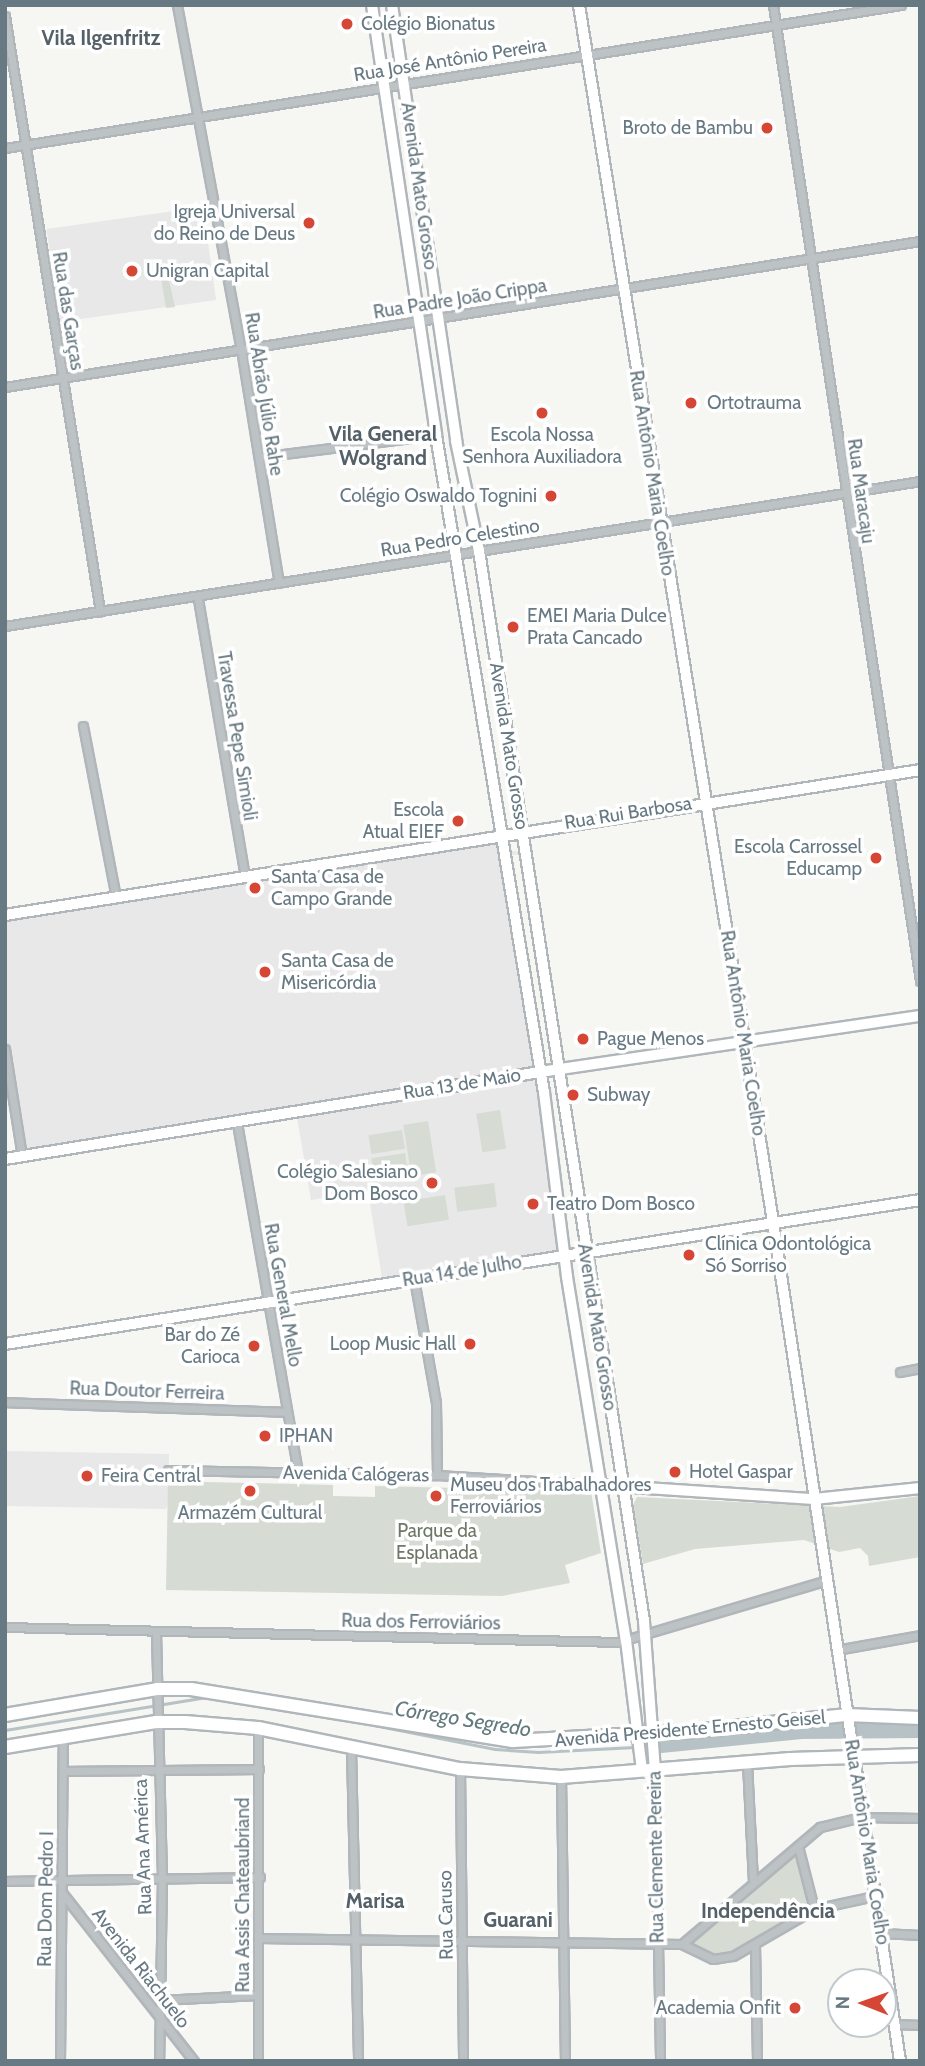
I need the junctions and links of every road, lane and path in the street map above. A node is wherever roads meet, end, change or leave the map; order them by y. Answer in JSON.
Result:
{"nodes":[{"id":1,"x":177,"y":5,"type":"edge"},
{"id":2,"x":372,"y":5,"type":"edge"},
{"id":3,"x":392,"y":5,"type":"edge"},
{"id":4,"x":579,"y":5,"type":"edge"},
{"id":5,"x":774,"y":5,"type":"edge"},
{"id":6,"x":901,"y":5,"type":"edge"},
{"id":7,"x":5,"y":16,"type":"edge"},
{"id":8,"x":776,"y":25,"type":"junction"},
{"id":9,"x":587,"y":55,"type":"junction"},
{"id":10,"x":405,"y":83,"type":"junction"},
{"id":11,"x":384,"y":87,"type":"junction"},
{"id":12,"x":197,"y":118,"type":"junction"},
{"id":13,"x":26,"y":144,"type":"junction"},
{"id":14,"x":5,"y":148,"type":"edge"},
{"id":15,"x":920,"y":241,"type":"edge"},
{"id":16,"x":810,"y":258,"type":"junction"},
{"id":17,"x":624,"y":288,"type":"junction"},
{"id":18,"x":438,"y":321,"type":"junction"},
{"id":19,"x":418,"y":322,"type":"junction"},
{"id":20,"x":242,"y":349,"type":"junction"},
{"id":21,"x":62,"y":377,"type":"junction"},
{"id":22,"x":5,"y":387,"type":"edge"},
{"id":23,"x":436,"y":435,"type":"junction"},
{"id":24,"x":456,"y":441,"type":"junction"},
{"id":25,"x":259,"y":457,"type":"junction"},
{"id":26,"x":920,"y":481,"type":"edge"},
{"id":27,"x":845,"y":493,"type":"junction"},
{"id":28,"x":661,"y":522,"type":"junction"},
{"id":29,"x":479,"y":551,"type":"junction"},
{"id":30,"x":459,"y":554,"type":"junction"},
{"id":31,"x":279,"y":583,"type":"junction"},
{"id":32,"x":198,"y":599,"type":"junction"},
{"id":33,"x":100,"y":611,"type":"junction"},
{"id":34,"x":5,"y":626,"type":"edge"},
{"id":35,"x":83,"y":726,"type":"dead end"},
{"id":36,"x":920,"y":770,"type":"edge"},
{"id":37,"x":887,"y":776,"type":"junction"},
{"id":38,"x":705,"y":801,"type":"junction"},
{"id":39,"x":523,"y":830,"type":"junction"},
{"id":40,"x":503,"y":833,"type":"junction"},
{"id":41,"x":244,"y":878,"type":"junction"},
{"id":42,"x":116,"y":897,"type":"junction"},
{"id":43,"x":5,"y":915,"type":"edge"},
{"id":44,"x":920,"y":981,"type":"edge"},
{"id":45,"x":920,"y":1016,"type":"edge"},
{"id":46,"x":744,"y":1041,"type":"junction"},
{"id":47,"x":5,"y":1049,"type":"edge"},
{"id":48,"x":561,"y":1069,"type":"junction"},
{"id":49,"x":540,"y":1072,"type":"junction"},
{"id":50,"x":237,"y":1123,"type":"junction"},
{"id":51,"x":22,"y":1156,"type":"junction"},
{"id":52,"x":5,"y":1159,"type":"edge"},
{"id":53,"x":920,"y":1200,"type":"edge"},
{"id":54,"x":773,"y":1222,"type":"junction"},
{"id":55,"x":586,"y":1252,"type":"junction"},
{"id":56,"x":564,"y":1255,"type":"junction"},
{"id":57,"x":414,"y":1279,"type":"junction"},
{"id":58,"x":268,"y":1302,"type":"junction"},
{"id":59,"x":5,"y":1344,"type":"edge"},
{"id":60,"x":920,"y":1368,"type":"edge"},
{"id":61,"x":900,"y":1372,"type":"dead end"},
{"id":62,"x":5,"y":1402,"type":"edge"},
{"id":63,"x":287,"y":1412,"type":"junction"},
{"id":64,"x":168,"y":1470,"type":"dead end"},
{"id":65,"x":298,"y":1473,"type":"junction"},
{"id":66,"x":437,"y":1475,"type":"junction"},
{"id":67,"x":601,"y":1485,"type":"junction"},
{"id":68,"x":621,"y":1488,"type":"junction"},
{"id":69,"x":920,"y":1488,"type":"edge"},
{"id":70,"x":814,"y":1499,"type":"junction"},
{"id":71,"x":827,"y":1580,"type":"junction"},
{"id":72,"x":5,"y":1627,"type":"edge"},
{"id":73,"x":156,"y":1632,"type":"junction"},
{"id":74,"x":645,"y":1633,"type":"junction"},
{"id":75,"x":920,"y":1635,"type":"edge"},
{"id":76,"x":626,"y":1640,"type":"junction"},
{"id":77,"x":836,"y":1650,"type":"junction"},
{"id":78,"x":157,"y":1689,"type":"junction"},
{"id":79,"x":5,"y":1715,"type":"edge"},
{"id":80,"x":920,"y":1718,"type":"edge"},
{"id":81,"x":156,"y":1721,"type":"junction"},
{"id":82,"x":848,"y":1721,"type":"junction"},
{"id":83,"x":258,"y":1728,"type":"junction"},
{"id":84,"x":63,"y":1737,"type":"junction"},
{"id":85,"x":654,"y":1739,"type":"junction"},
{"id":86,"x":639,"y":1740,"type":"junction"},
{"id":87,"x":5,"y":1747,"type":"edge"},
{"id":88,"x":351,"y":1748,"type":"junction"},
{"id":89,"x":852,"y":1751,"type":"junction"},
{"id":90,"x":920,"y":1755,"type":"edge"},
{"id":91,"x":747,"y":1763,"type":"junction"},
{"id":92,"x":648,"y":1766,"type":"junction"},
{"id":93,"x":259,"y":1769,"type":"junction"},
{"id":94,"x":460,"y":1769,"type":"junction"},
{"id":95,"x":156,"y":1770,"type":"junction"},
{"id":96,"x":62,"y":1771,"type":"junction"},
{"id":97,"x":561,"y":1777,"type":"junction"},
{"id":98,"x":861,"y":1817,"type":"junction"},
{"id":99,"x":920,"y":1818,"type":"edge"},
{"id":100,"x":798,"y":1846,"type":"junction"},
{"id":101,"x":162,"y":1877,"type":"junction"},
{"id":102,"x":260,"y":1877,"type":"junction"},
{"id":103,"x":63,"y":1880,"type":"junction"},
{"id":104,"x":5,"y":1881,"type":"edge"},
{"id":105,"x":753,"y":1882,"type":"junction"},
{"id":106,"x":63,"y":1894,"type":"junction"},
{"id":107,"x":874,"y":1896,"type":"junction"},
{"id":108,"x":814,"y":1909,"type":"junction"},
{"id":109,"x":881,"y":1933,"type":"junction"},
{"id":110,"x":920,"y":1935,"type":"edge"},
{"id":111,"x":258,"y":1938,"type":"junction"},
{"id":112,"x":354,"y":1938,"type":"junction"},
{"id":113,"x":462,"y":1939,"type":"junction"},
{"id":114,"x":561,"y":1941,"type":"junction"},
{"id":115,"x":658,"y":1944,"type":"junction"},
{"id":116,"x":682,"y":1944,"type":"junction"},
{"id":117,"x":755,"y":1945,"type":"junction"},
{"id":118,"x":886,"y":1968,"type":"edge"},
{"id":119,"x":258,"y":1995,"type":"junction"},
{"id":120,"x":160,"y":2000,"type":"junction"},
{"id":121,"x":159,"y":2016,"type":"junction"},
{"id":122,"x":897,"y":2024,"type":"edge"},
{"id":123,"x":920,"y":2025,"type":"edge"},
{"id":124,"x":897,"y":2036,"type":"edge"},
{"id":125,"x":60,"y":2061,"type":"edge"},
{"id":126,"x":159,"y":2061,"type":"edge"},
{"id":127,"x":194,"y":2061,"type":"edge"},
{"id":128,"x":258,"y":2061,"type":"edge"},
{"id":129,"x":358,"y":2061,"type":"edge"},
{"id":130,"x":463,"y":2061,"type":"edge"},
{"id":131,"x":565,"y":2061,"type":"edge"},
{"id":132,"x":660,"y":2061,"type":"edge"},
{"id":133,"x":757,"y":2061,"type":"edge"},
{"id":134,"x":901,"y":2061,"type":"edge"}],
"edges":[{"from":1,"to":12,"type":"street","name":"Rua Abrão Júlio Rahe"},
{"from":2,"to":11,"type":"street","name":"Avenida Mato Grosso"},
{"from":3,"to":10,"type":"street","name":"Avenida Mato Grosso"},
{"from":4,"to":9,"type":"street","name":"Rua Antônio Maria Coelho"},
{"from":5,"to":8,"type":"street","name":"Rua Maracaju"},
{"from":6,"to":8,"type":"street","name":"Rua José Antônio Pereira"},
{"from":7,"to":13,"type":"street","name":"Rua das Garças"},
{"from":8,"to":9,"type":"street","name":"Rua José Antônio Pereira"},
{"from":8,"to":16,"type":"street","name":"Rua Maracaju"},
{"from":9,"to":10,"type":"street","name":"Rua José Antônio Pereira"},
{"from":9,"to":17,"type":"street","name":"Rua Antônio Maria Coelho"},
{"from":10,"to":11,"type":"street","name":"Rua José Antônio Pereira"},
{"from":10,"to":18,"type":"street","name":"Avenida Mato Grosso"},
{"from":11,"to":12,"type":"street","name":"Rua José Antônio Pereira"},
{"from":11,"to":19,"type":"street","name":"Avenida Mato Grosso"},
{"from":12,"to":13,"type":"street","name":"Rua José Antônio Pereira"},
{"from":12,"to":20,"type":"street","name":"Rua Abrão Júlio Rahe"},
{"from":13,"to":14,"type":"street","name":"Rua José Antônio Pereira"},
{"from":13,"to":21,"type":"street","name":"Rua das Garças"},
{"from":15,"to":16,"type":"street","name":"Rua Padre João Crippa"},
{"from":16,"to":17,"type":"street","name":"Rua Padre João Crippa"},
{"from":16,"to":27,"type":"street","name":"Rua Maracaju"},
{"from":17,"to":18,"type":"street","name":"Rua Padre João Crippa"},
{"from":17,"to":28,"type":"street","name":"Rua Antônio Maria Coelho"},
{"from":18,"to":19,"type":"street","name":"Rua Padre João Crippa"},
{"from":18,"to":24,"type":"street","name":"Avenida Mato Grosso"},
{"from":19,"to":20,"type":"street","name":"Rua Padre João Crippa"},
{"from":19,"to":23,"type":"street","name":"Avenida Mato Grosso"},
{"from":20,"to":21,"type":"street","name":"Rua Padre João Crippa"},
{"from":20,"to":25,"type":"street","name":"Rua Abrão Júlio Rahe"},
{"from":21,"to":22,"type":"street","name":"Rua Padre João Crippa"},
{"from":21,"to":33,"type":"street","name":"Rua das Garças"},
{"from":23,"to":24,"type":"street"},
{"from":23,"to":25,"type":"street"},
{"from":23,"to":30,"type":"street","name":"Avenida Mato Grosso"},
{"from":24,"to":29,"type":"street","name":"Avenida Mato Grosso"},
{"from":25,"to":31,"type":"street","name":"Rua Abrão Júlio Rahe"},
{"from":26,"to":27,"type":"street","name":"Rua Pedro Celestino"},
{"from":27,"to":28,"type":"street","name":"Rua Pedro Celestino"},
{"from":27,"to":37,"type":"street","name":"Rua Maracaju"},
{"from":28,"to":29,"type":"street","name":"Rua Pedro Celestino"},
{"from":28,"to":38,"type":"street","name":"Rua Antônio Maria Coelho"},
{"from":29,"to":30,"type":"street","name":"Rua Pedro Celestino"},
{"from":29,"to":39,"type":"street","name":"Avenida Mato Grosso"},
{"from":30,"to":31,"type":"street","name":"Rua Pedro Celestino"},
{"from":30,"to":40,"type":"street","name":"Avenida Mato Grosso"},
{"from":31,"to":32,"type":"street","name":"Rua Pedro Celestino"},
{"from":32,"to":33,"type":"street","name":"Rua Pedro Celestino"},
{"from":32,"to":41,"type":"street","name":"Travessa Pepe Simioli"},
{"from":33,"to":34,"type":"street","name":"Rua Pedro Celestino"},
{"from":35,"to":42,"type":"street"},
{"from":36,"to":37,"type":"street","name":"Rua Rui Barbosa"},
{"from":37,"to":38,"type":"street","name":"Rua Rui Barbosa"},
{"from":37,"to":44,"type":"street","name":"Rua Maracaju"},
{"from":38,"to":39,"type":"street","name":"Rua Rui Barbosa"},
{"from":38,"to":46,"type":"street","name":"Rua Antônio Maria Coelho"},
{"from":39,"to":40,"type":"street","name":"Rua Rui Barbosa"},
{"from":39,"to":48,"type":"street","name":"Avenida Mato Grosso"},
{"from":40,"to":41,"type":"street","name":"Rua Rui Barbosa"},
{"from":40,"to":49,"type":"street","name":"Avenida Mato Grosso"},
{"from":41,"to":42,"type":"street","name":"Rua Rui Barbosa"},
{"from":42,"to":43,"type":"street","name":"Rua Rui Barbosa"},
{"from":45,"to":46,"type":"street","name":"Rua 13 de Maio"},
{"from":46,"to":48,"type":"street","name":"Rua 13 de Maio"},
{"from":46,"to":54,"type":"street","name":"Rua Antônio Maria Coelho"},
{"from":47,"to":51,"type":"street"},
{"from":48,"to":49,"type":"street","name":"Rua 13 de Maio"},
{"from":48,"to":55,"type":"street","name":"Avenida Mato Grosso"},
{"from":49,"to":50,"type":"street","name":"Rua 13 de Maio"},
{"from":49,"to":56,"type":"street","name":"Avenida Mato Grosso"},
{"from":50,"to":51,"type":"street","name":"Rua 13 de Maio"},
{"from":50,"to":58,"type":"street","name":"Rua General Mello"},
{"from":51,"to":52,"type":"street","name":"Rua 13 de Maio"},
{"from":53,"to":54,"type":"street","name":"Rua 14 de Julho"},
{"from":54,"to":55,"type":"street","name":"Rua 14 de Julho"},
{"from":54,"to":70,"type":"street","name":"Rua Antônio Maria Coelho"},
{"from":55,"to":56,"type":"street","name":"Rua 14 de Julho"},
{"from":55,"to":68,"type":"street","name":"Avenida Mato Grosso"},
{"from":56,"to":57,"type":"street","name":"Rua 14 de Julho"},
{"from":56,"to":67,"type":"street","name":"Avenida Mato Grosso"},
{"from":57,"to":58,"type":"street","name":"Rua 14 de Julho"},
{"from":57,"to":66,"type":"street"},
{"from":58,"to":59,"type":"street","name":"Rua 14 de Julho"},
{"from":58,"to":63,"type":"street","name":"Rua General Mello"},
{"from":60,"to":61,"type":"street"},
{"from":62,"to":63,"type":"street","name":"Rua Doutor Ferreira"},
{"from":63,"to":65,"type":"street","name":"Rua General Mello"},
{"from":64,"to":65,"type":"street","name":"Avenida Calógeras"},
{"from":65,"to":66,"type":"street","name":"Avenida Calógeras"},
{"from":66,"to":67,"type":"street","name":"Avenida Calógeras"},
{"from":67,"to":68,"type":"street","name":"Avenida Calógeras"},
{"from":67,"to":76,"type":"street","name":"Rua Clemente Pereira"},
{"from":68,"to":70,"type":"street","name":"Avenida Calógeras"},
{"from":68,"to":74,"type":"street","name":"Rua Clemente Pereira"},
{"from":69,"to":70,"type":"street","name":"Avenida Calógeras"},
{"from":70,"to":71,"type":"street","name":"Rua Antônio Maria Coelho"},
{"from":71,"to":74,"type":"street","name":"Rua dos Ferroviários"},
{"from":71,"to":77,"type":"street","name":"Rua Antônio Maria Coelho"},
{"from":72,"to":73,"type":"street","name":"Rua dos Ferroviários"},
{"from":73,"to":76,"type":"street","name":"Rua dos Ferroviários"},
{"from":73,"to":78,"type":"street","name":"Rua Ana América"},
{"from":74,"to":76,"type":"street","name":"Rua dos Ferroviários"},
{"from":74,"to":85,"type":"street","name":"Rua Clemente Pereira"},
{"from":75,"to":77,"type":"street"},
{"from":76,"to":86,"type":"street","name":"Rua Clemente Pereira"},
{"from":77,"to":82,"type":"street","name":"Rua Antônio Maria Coelho"},
{"from":78,"to":79,"type":"main road","name":"Avenida Presidente Ernesto Geisel"},
{"from":78,"to":81,"type":"street","name":"Rua Ana América"},
{"from":78,"to":86,"type":"main road","name":"Avenida Presidente Ernesto Geisel"},
{"from":80,"to":82,"type":"main road","name":"Avenida Presidente Ernesto Geisel"},
{"from":81,"to":83,"type":"main road","name":"Avenida Presidente Ernesto Geisel"},
{"from":81,"to":84,"type":"main road","name":"Avenida Presidente Ernesto Geisel"},
{"from":81,"to":95,"type":"street","name":"Rua Ana América"},
{"from":82,"to":85,"type":"main road","name":"Avenida Presidente Ernesto Geisel"},
{"from":82,"to":89,"type":"street","name":"Rua Antônio Maria Coelho"},
{"from":83,"to":88,"type":"main road","name":"Avenida Presidente Ernesto Geisel"},
{"from":83,"to":93,"type":"street","name":"Rua Assis Chateaubriand"},
{"from":84,"to":87,"type":"main road","name":"Avenida Presidente Ernesto Geisel"},
{"from":84,"to":96,"type":"street","name":"Rua Dom Pedro I"},
{"from":85,"to":86,"type":"main road","name":"Avenida Presidente Ernesto Geisel"},
{"from":85,"to":92,"type":"street","name":"Rua Clemente Pereira"},
{"from":86,"to":92,"type":"street","name":"Rua Clemente Pereira"},
{"from":88,"to":94,"type":"main road","name":"Avenida Presidente Ernesto Geisel"},
{"from":88,"to":112,"type":"street"},
{"from":89,"to":90,"type":"main road","name":"Avenida Presidente Ernesto Geisel"},
{"from":89,"to":91,"type":"main road","name":"Avenida Presidente Ernesto Geisel"},
{"from":89,"to":98,"type":"street","name":"Rua Antônio Maria Coelho"},
{"from":91,"to":92,"type":"main road","name":"Avenida Presidente Ernesto Geisel"},
{"from":91,"to":105,"type":"street"},
{"from":92,"to":97,"type":"main road","name":"Avenida Presidente Ernesto Geisel"},
{"from":92,"to":115,"type":"street","name":"Rua Clemente Pereira"},
{"from":93,"to":95,"type":"street"},
{"from":93,"to":102,"type":"street","name":"Rua Assis Chateaubriand"},
{"from":94,"to":97,"type":"main road","name":"Avenida Presidente Ernesto Geisel"},
{"from":94,"to":113,"type":"street","name":"Rua Caruso"},
{"from":95,"to":96,"type":"street"},
{"from":95,"to":101,"type":"street","name":"Rua Ana América"},
{"from":96,"to":103,"type":"street","name":"Rua Dom Pedro I"},
{"from":97,"to":114,"type":"street"},
{"from":98,"to":99,"type":"street"},
{"from":98,"to":100,"type":"street"},
{"from":98,"to":107,"type":"street","name":"Rua Antônio Maria Coelho"},
{"from":100,"to":105,"type":"street"},
{"from":100,"to":108,"type":"street"},
{"from":101,"to":102,"type":"street"},
{"from":101,"to":103,"type":"street"},
{"from":101,"to":120,"type":"street","name":"Rua Ana América"},
{"from":102,"to":111,"type":"street","name":"Rua Assis Chateaubriand"},
{"from":103,"to":104,"type":"street"},
{"from":103,"to":106,"type":"street","name":"Rua Dom Pedro I"},
{"from":105,"to":116,"type":"street"},
{"from":106,"to":121,"type":"street","name":"Avenida Riachuelo"},
{"from":106,"to":125,"type":"street","name":"Rua Dom Pedro I"},
{"from":107,"to":108,"type":"street"},
{"from":107,"to":109,"type":"street","name":"Rua Antônio Maria Coelho"},
{"from":108,"to":117,"type":"street"},
{"from":109,"to":110,"type":"street"},
{"from":109,"to":118,"type":"street","name":"Rua Antônio Maria Coelho"},
{"from":111,"to":112,"type":"street"},
{"from":111,"to":119,"type":"street","name":"Rua Assis Chateaubriand"},
{"from":112,"to":113,"type":"street"},
{"from":112,"to":129,"type":"street"},
{"from":113,"to":114,"type":"street"},
{"from":113,"to":130,"type":"street","name":"Rua Caruso"},
{"from":114,"to":115,"type":"street"},
{"from":114,"to":131,"type":"street"},
{"from":115,"to":116,"type":"street"},
{"from":115,"to":132,"type":"street","name":"Rua Clemente Pereira"},
{"from":116,"to":117,"type":"street"},
{"from":117,"to":133,"type":"street"},
{"from":119,"to":120,"type":"street"},
{"from":119,"to":128,"type":"street","name":"Rua Assis Chateaubriand"},
{"from":120,"to":121,"type":"street","name":"Rua Ana América"},
{"from":121,"to":126,"type":"street","name":"Rua Ana América"},
{"from":121,"to":127,"type":"street","name":"Avenida Riachuelo"},
{"from":122,"to":123,"type":"street"},
{"from":124,"to":134,"type":"street","name":"Rua Antônio Maria Coelho"}]}
